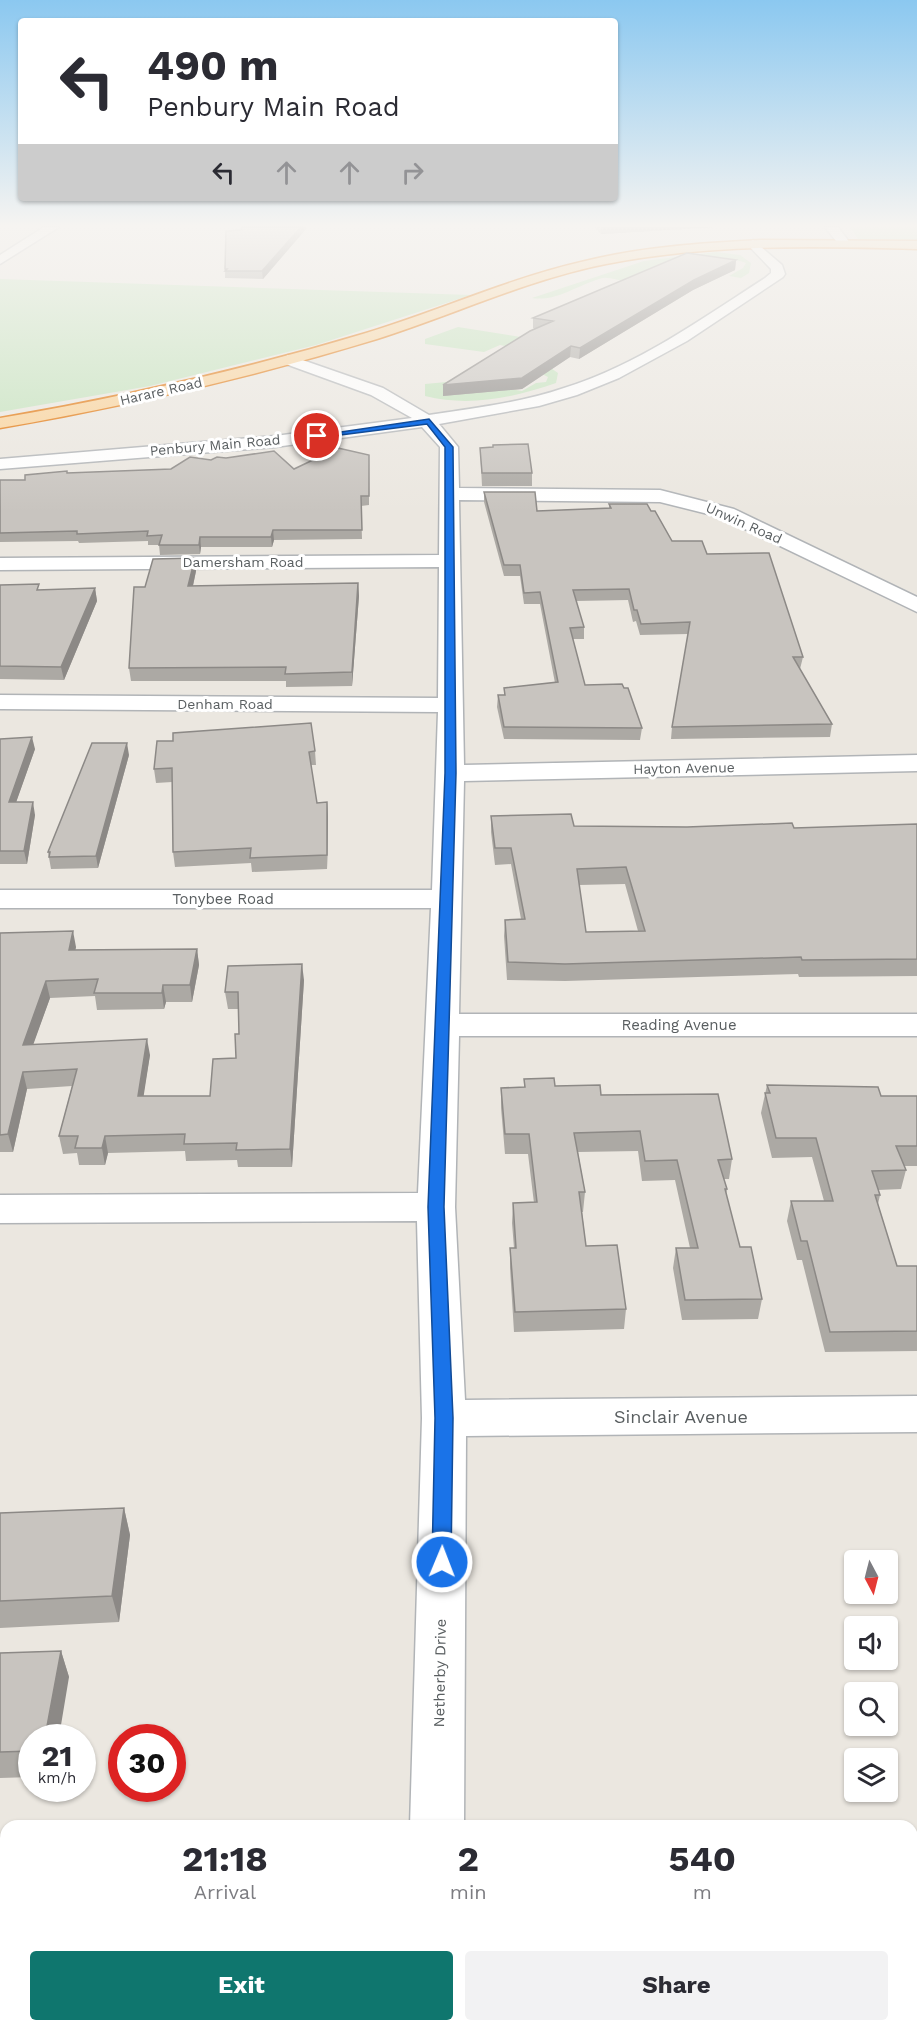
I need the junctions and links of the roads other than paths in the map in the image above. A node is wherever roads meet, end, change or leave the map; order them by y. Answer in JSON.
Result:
{"nodes":[{"id":1,"x":418,"y":322,"type":"edge"},
{"id":2,"x":709,"y":322,"type":"edge"},
{"id":3,"x":288,"y":360,"type":"junction"},
{"id":4,"x":429,"y":421,"type":"junction"},
{"id":5,"x":0,"y":423,"type":"edge"},
{"id":6,"x":0,"y":465,"type":"edge"},
{"id":7,"x":449,"y":494,"type":"junction"},
{"id":8,"x":450,"y":561,"type":"junction"},
{"id":9,"x":0,"y":564,"type":"edge"},
{"id":10,"x":917,"y":605,"type":"edge"},
{"id":11,"x":0,"y":702,"type":"edge"},
{"id":12,"x":449,"y":705,"type":"junction"},
{"id":13,"x":917,"y":763,"type":"edge"},
{"id":14,"x":451,"y":773,"type":"junction"},
{"id":15,"x":0,"y":899,"type":"edge"},
{"id":16,"x":446,"y":899,"type":"junction"},
{"id":17,"x":917,"y":1025,"type":"edge"},
{"id":18,"x":442,"y":1026,"type":"junction"},
{"id":19,"x":436,"y":1207,"type":"junction"},
{"id":20,"x":0,"y":1209,"type":"edge"},
{"id":21,"x":917,"y":1414,"type":"edge"},
{"id":22,"x":444,"y":1418,"type":"junction"},
{"id":23,"x":437,"y":1820,"type":"edge"}],
"edges":[{"from":1,"to":3,"type":"highway","name":"Harare Road"},
{"from":2,"to":4,"type":"street","name":"Penbury Main Road"},
{"from":3,"to":4,"type":"street","name":"Netherby Drive"},
{"from":3,"to":5,"type":"highway","name":"Harare Road"},
{"from":4,"to":6,"type":"street","name":"Penbury Main Road"},
{"from":4,"to":7,"type":"street","name":"Netherby Drive"},
{"from":7,"to":8,"type":"street","name":"Netherby Drive"},
{"from":7,"to":10,"type":"street","name":"Unwin Road"},
{"from":8,"to":9,"type":"street","name":"Damersham Road"},
{"from":8,"to":12,"type":"street","name":"Netherby Drive"},
{"from":11,"to":12,"type":"street","name":"Denham Road"},
{"from":12,"to":14,"type":"street","name":"Netherby Drive"},
{"from":13,"to":14,"type":"street","name":"Hayton Avenue"},
{"from":14,"to":16,"type":"street","name":"Netherby Drive"},
{"from":15,"to":16,"type":"street","name":"Tonybee Road"},
{"from":16,"to":18,"type":"street","name":"Netherby Drive"},
{"from":17,"to":18,"type":"street","name":"Reading Avenue"},
{"from":18,"to":19,"type":"street","name":"Netherby Drive"},
{"from":19,"to":20,"type":"street"},
{"from":19,"to":22,"type":"street","name":"Netherby Drive"},
{"from":21,"to":22,"type":"street","name":"Sinclair Avenue"},
{"from":22,"to":23,"type":"street","name":"Netherby Drive"}]}
